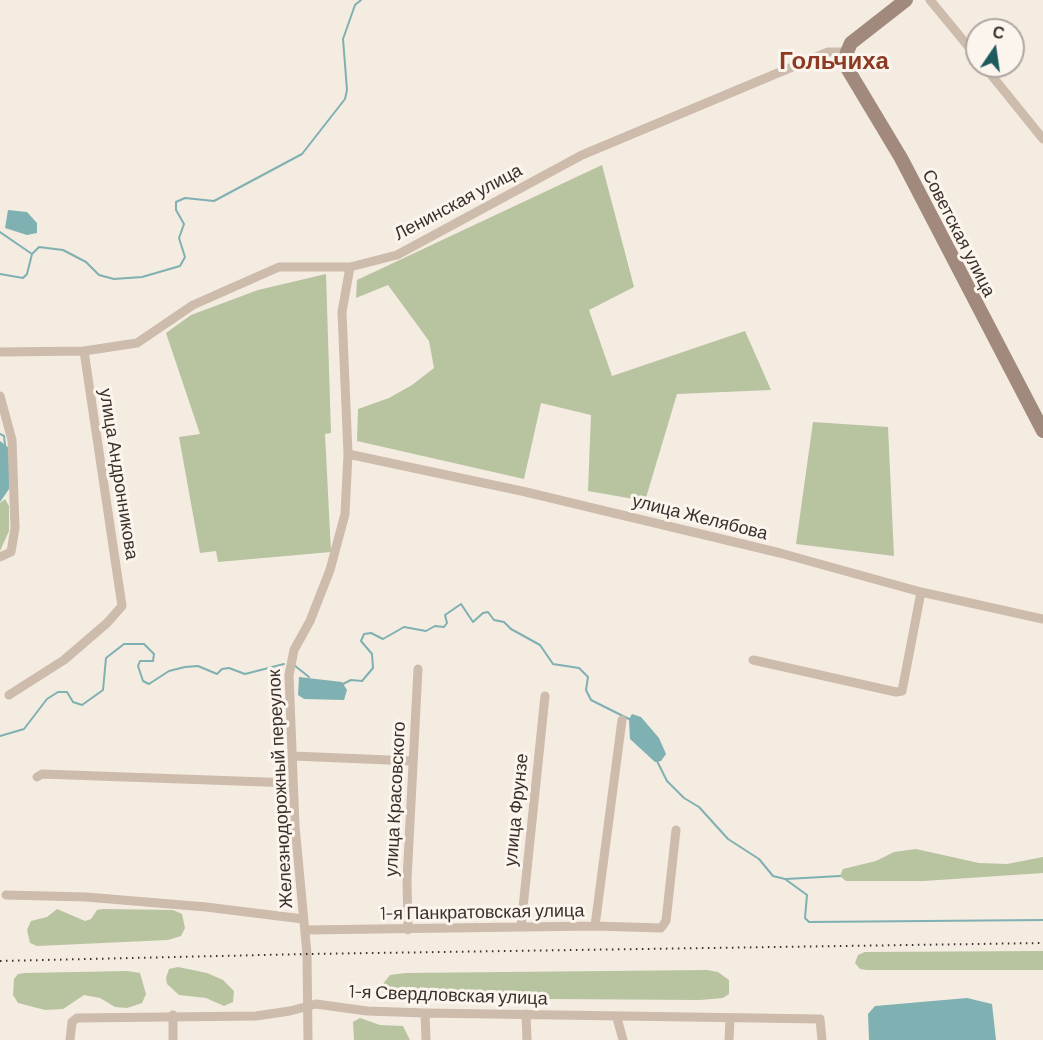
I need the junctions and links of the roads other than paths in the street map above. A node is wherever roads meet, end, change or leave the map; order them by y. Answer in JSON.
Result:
{"nodes":[{"id":1,"x":906,"y":0,"type":"edge"},
{"id":2,"x":930,"y":0,"type":"edge"},
{"id":3,"x":965,"y":42,"type":"edge"},
{"id":4,"x":847,"y":52,"type":"junction"},
{"id":5,"x":994,"y":78,"type":"edge"},
{"id":6,"x":1043,"y":139,"type":"edge"},
{"id":7,"x":350,"y":267,"type":"junction"},
{"id":8,"x":84,"y":351,"type":"junction"},
{"id":9,"x":0,"y":352,"type":"edge"},
{"id":10,"x":0,"y":396,"type":"edge"},
{"id":11,"x":1043,"y":431,"type":"edge"},
{"id":12,"x":348,"y":454,"type":"junction"},
{"id":13,"x":0,"y":557,"type":"edge"},
{"id":14,"x":921,"y":592,"type":"junction"},
{"id":15,"x":1043,"y":619,"type":"edge"},
{"id":16,"x":753,"y":660,"type":"dead end"},
{"id":17,"x":418,"y":669,"type":"dead end"},
{"id":18,"x":9,"y":695,"type":"dead end"},
{"id":19,"x":545,"y":696,"type":"dead end"},
{"id":20,"x":622,"y":720,"type":"dead end"},
{"id":21,"x":294,"y":756,"type":"junction"},
{"id":22,"x":413,"y":761,"type":"junction"},
{"id":23,"x":37,"y":777,"type":"dead end"},
{"id":24,"x":293,"y":783,"type":"junction"},
{"id":25,"x":676,"y":830,"type":"dead end"},
{"id":26,"x":6,"y":895,"type":"dead end"},
{"id":27,"x":303,"y":919,"type":"junction"},
{"id":28,"x":596,"y":926,"type":"junction"},
{"id":29,"x":521,"y":927,"type":"junction"},
{"id":30,"x":305,"y":930,"type":"junction"},
{"id":31,"x":408,"y":930,"type":"junction"},
{"id":32,"x":307,"y":1006,"type":"junction"},
{"id":33,"x":425,"y":1013,"type":"junction"},
{"id":34,"x":526,"y":1014,"type":"junction"},
{"id":35,"x":172,"y":1016,"type":"junction"},
{"id":36,"x":617,"y":1018,"type":"junction"},
{"id":37,"x":730,"y":1019,"type":"junction"},
{"id":38,"x":70,"y":1040,"type":"edge"},
{"id":39,"x":173,"y":1040,"type":"edge"},
{"id":40,"x":308,"y":1040,"type":"edge"},
{"id":41,"x":426,"y":1040,"type":"edge"},
{"id":42,"x":527,"y":1040,"type":"edge"},
{"id":43,"x":623,"y":1040,"type":"edge"},
{"id":44,"x":729,"y":1040,"type":"edge"},
{"id":45,"x":822,"y":1040,"type":"edge"}],
"edges":[{"from":1,"to":4,"type":"street"},
{"from":2,"to":3,"type":"street"},
{"from":4,"to":7,"type":"street","name":"Ленинская улица"},
{"from":4,"to":11,"type":"street","name":"Советская улица"},
{"from":5,"to":6,"type":"street"},
{"from":7,"to":8,"type":"street","name":"Ленинская улица"},
{"from":7,"to":12,"type":"street","name":"Железнодорожный переулок"},
{"from":8,"to":9,"type":"street","name":"Ленинская улица"},
{"from":8,"to":18,"type":"street","name":"улица Андронникова"},
{"from":10,"to":13,"type":"street"},
{"from":12,"to":14,"type":"street","name":"улица Желябова"},
{"from":12,"to":21,"type":"street","name":"Железнодорожный переулок"},
{"from":14,"to":15,"type":"street","name":"улица Желябова"},
{"from":14,"to":16,"type":"street"},
{"from":17,"to":22,"type":"street","name":"улица Красовского"},
{"from":19,"to":29,"type":"street","name":"улица Фрунзе"},
{"from":20,"to":28,"type":"street"},
{"from":21,"to":22,"type":"street"},
{"from":21,"to":24,"type":"street","name":"Железнодорожный переулок"},
{"from":22,"to":31,"type":"street","name":"улица Красовского"},
{"from":23,"to":24,"type":"street"},
{"from":24,"to":27,"type":"street","name":"Железнодорожный переулок"},
{"from":25,"to":28,"type":"street","name":"1-я Панкратовская улица"},
{"from":26,"to":27,"type":"street"},
{"from":27,"to":30,"type":"street","name":"Железнодорожный переулок"},
{"from":28,"to":29,"type":"street","name":"1-я Панкратовская улица"},
{"from":29,"to":31,"type":"street","name":"1-я Панкратовская улица"},
{"from":30,"to":31,"type":"street","name":"1-я Панкратовская улица"},
{"from":30,"to":32,"type":"street","name":"Железнодорожный переулок"},
{"from":32,"to":33,"type":"street","name":"1-я Свердловская улица"},
{"from":32,"to":35,"type":"street","name":"1-я Свердловская улица"},
{"from":32,"to":40,"type":"street","name":"Железнодорожный переулок"},
{"from":33,"to":34,"type":"street","name":"1-я Свердловская улица"},
{"from":33,"to":41,"type":"street"},
{"from":34,"to":36,"type":"street","name":"1-я Свердловская улица"},
{"from":34,"to":42,"type":"street"},
{"from":35,"to":38,"type":"street","name":"1-я Свердловская улица"},
{"from":35,"to":39,"type":"street"},
{"from":36,"to":37,"type":"street","name":"1-я Свердловская улица"},
{"from":36,"to":43,"type":"street"},
{"from":37,"to":44,"type":"street"},
{"from":37,"to":45,"type":"street","name":"1-я Свердловская улица"}]}
